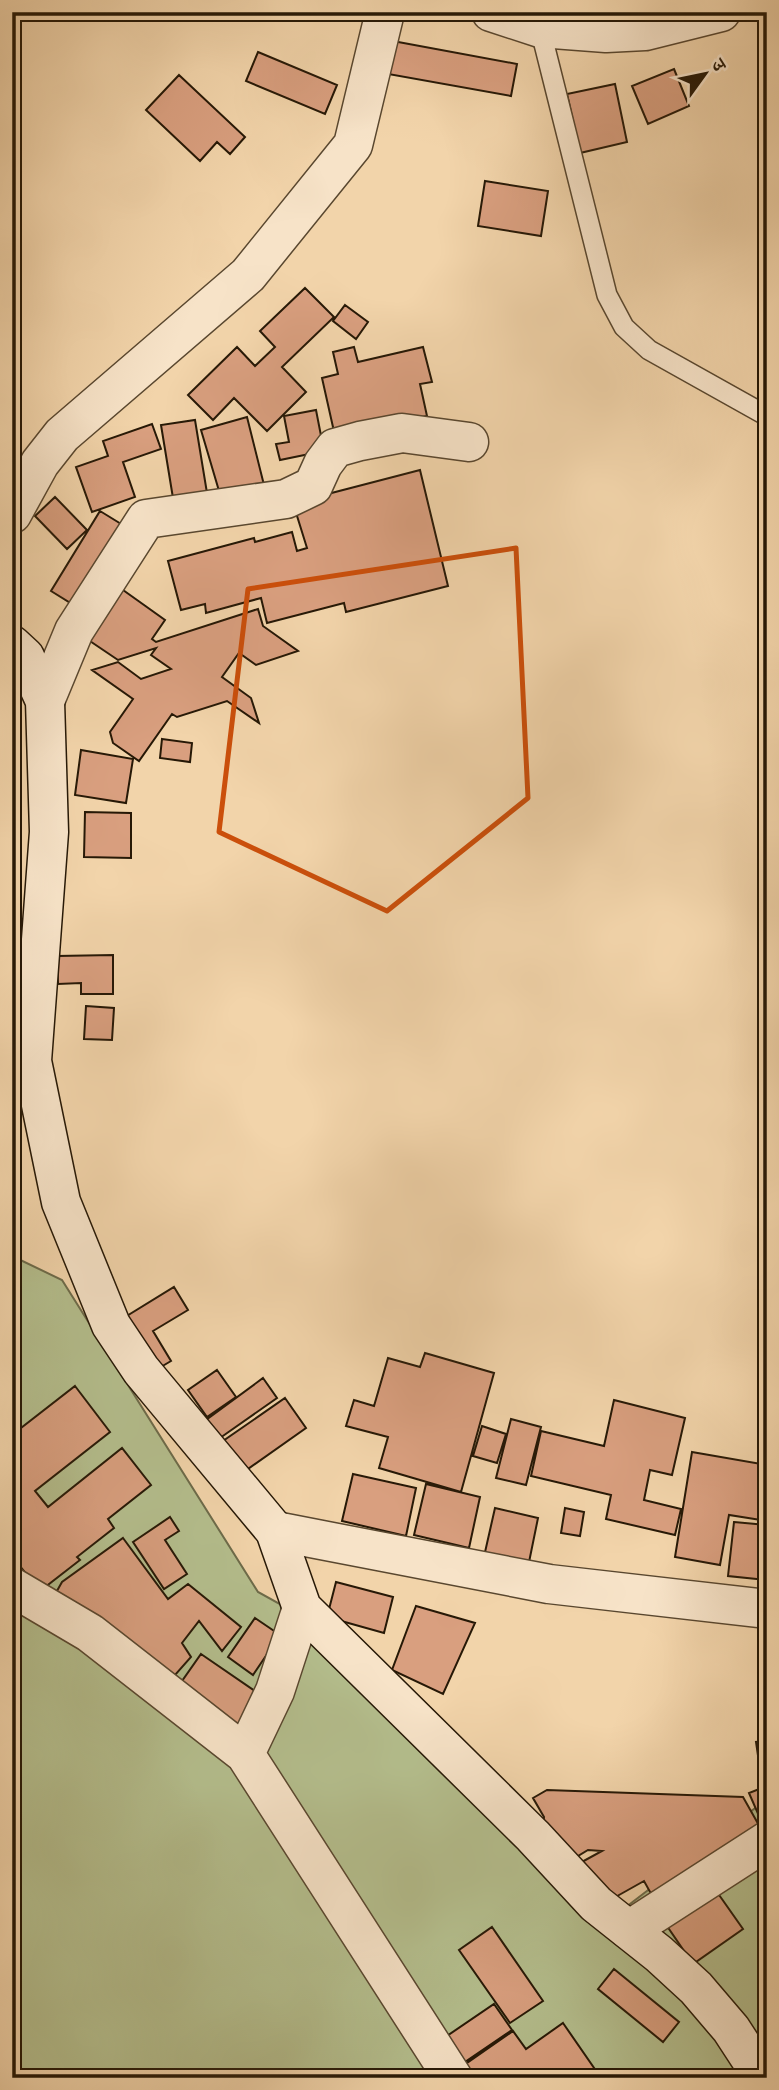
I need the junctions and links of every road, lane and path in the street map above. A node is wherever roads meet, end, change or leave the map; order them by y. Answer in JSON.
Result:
{"nodes":[{"id":1,"x":385,"y":12,"type":"edge"},
{"id":2,"x":491,"y":12,"type":"edge"},
{"id":3,"x":721,"y":12,"type":"edge"},
{"id":4,"x":540,"y":28,"type":"junction"},
{"id":5,"x":767,"y":416,"type":"edge"},
{"id":6,"x":469,"y":442,"type":"dead end"},
{"id":7,"x":12,"y":514,"type":"edge"},
{"id":8,"x":12,"y":645,"type":"edge"},
{"id":9,"x":45,"y":701,"type":"junction"},
{"id":10,"x":24,"y":1010,"type":"edge"},
{"id":11,"x":275,"y":1531,"type":"junction"},
{"id":12,"x":12,"y":1587,"type":"edge"},
{"id":13,"x":302,"y":1608,"type":"junction"},
{"id":14,"x":767,"y":1609,"type":"edge"},
{"id":15,"x":245,"y":1754,"type":"junction"},
{"id":16,"x":767,"y":1841,"type":"edge"},
{"id":17,"x":629,"y":1930,"type":"junction"},
{"id":18,"x":453,"y":2078,"type":"edge"},
{"id":19,"x":763,"y":2078,"type":"edge"}],
"edges":[{"from":1,"to":7,"type":"street"},
{"from":2,"to":4,"type":"street"},
{"from":3,"to":4,"type":"street"},
{"from":4,"to":5,"type":"lane"},
{"from":6,"to":9,"type":"street"},
{"from":8,"to":9,"type":"street"},
{"from":9,"to":10,"type":"street"},
{"from":10,"to":11,"type":"street"},
{"from":11,"to":13,"type":"street"},
{"from":11,"to":14,"type":"street"},
{"from":12,"to":15,"type":"street"},
{"from":13,"to":15,"type":"street"},
{"from":13,"to":17,"type":"street"},
{"from":15,"to":18,"type":"street"},
{"from":16,"to":17,"type":"street"},
{"from":17,"to":19,"type":"street"}]}
